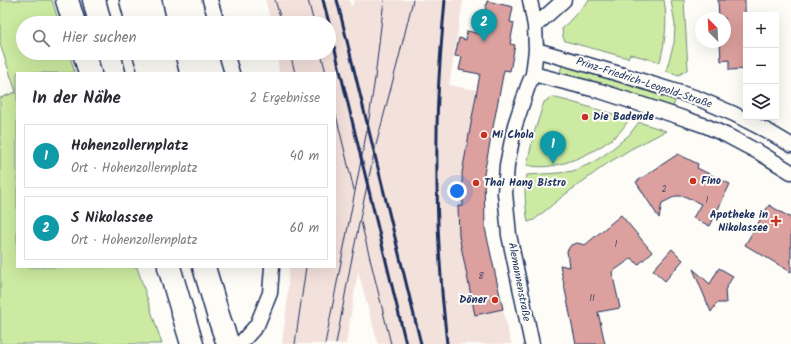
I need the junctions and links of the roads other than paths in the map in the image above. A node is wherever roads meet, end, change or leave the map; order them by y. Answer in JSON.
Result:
{"nodes":[{"id":1,"x":67,"y":0,"type":"edge"},
{"id":2,"x":94,"y":0,"type":"edge"},
{"id":3,"x":131,"y":0,"type":"edge"},
{"id":4,"x":150,"y":0,"type":"edge"},
{"id":5,"x":210,"y":0,"type":"edge"},
{"id":6,"x":530,"y":0,"type":"edge"},
{"id":7,"x":564,"y":0,"type":"edge"},
{"id":8,"x":72,"y":16,"type":"edge"},
{"id":9,"x":98,"y":16,"type":"edge"},
{"id":10,"x":135,"y":16,"type":"edge"},
{"id":11,"x":153,"y":16,"type":"edge"},
{"id":12,"x":215,"y":16,"type":"edge"},
{"id":13,"x":536,"y":26,"type":"junction"},
{"id":14,"x":536,"y":50,"type":"junction"},
{"id":15,"x":86,"y":60,"type":"edge"},
{"id":16,"x":111,"y":60,"type":"edge"},
{"id":17,"x":146,"y":60,"type":"edge"},
{"id":18,"x":164,"y":60,"type":"edge"},
{"id":19,"x":228,"y":60,"type":"edge"},
{"id":20,"x":90,"y":72,"type":"edge"},
{"id":21,"x":114,"y":72,"type":"edge"},
{"id":22,"x":150,"y":72,"type":"edge"},
{"id":23,"x":167,"y":72,"type":"edge"},
{"id":24,"x":232,"y":72,"type":"edge"},
{"id":25,"x":534,"y":74,"type":"junction"},
{"id":26,"x":791,"y":145,"type":"edge"},
{"id":27,"x":791,"y":172,"type":"edge"},
{"id":28,"x":153,"y":268,"type":"edge"},
{"id":29,"x":169,"y":268,"type":"edge"},
{"id":30,"x":204,"y":268,"type":"edge"},
{"id":31,"x":272,"y":268,"type":"edge"},
{"id":32,"x":190,"y":338,"type":"edge"},
{"id":33,"x":237,"y":343,"type":"edge"},
{"id":34,"x":532,"y":344,"type":"edge"}],
"edges":[{"from":1,"to":8,"type":"highway"},
{"from":2,"to":9,"type":"highway"},
{"from":3,"to":10,"type":"highway"},
{"from":4,"to":11,"type":"highway"},
{"from":5,"to":12,"type":"street"},
{"from":6,"to":13,"type":"street","name":"Alemannenstraße"},
{"from":7,"to":13,"type":"street"},
{"from":13,"to":14,"type":"street","name":"Alemannenstraße"},
{"from":14,"to":25,"type":"street","name":"Alemannenstraße"},
{"from":14,"to":26,"type":"street","name":"Prinz-Friedrich-Leopold-Straße"},
{"from":15,"to":20,"type":"highway"},
{"from":16,"to":21,"type":"highway"},
{"from":17,"to":22,"type":"highway"},
{"from":18,"to":23,"type":"highway"},
{"from":19,"to":24,"type":"street"},
{"from":25,"to":27,"type":"street","name":"Prinz-Friedrich-Leopold-Straße"},
{"from":25,"to":34,"type":"street","name":"Alemannenstraße"},
{"from":28,"to":32,"type":"highway"},
{"from":29,"to":32,"type":"highway"},
{"from":30,"to":33,"type":"highway"},
{"from":31,"to":33,"type":"street"}]}
